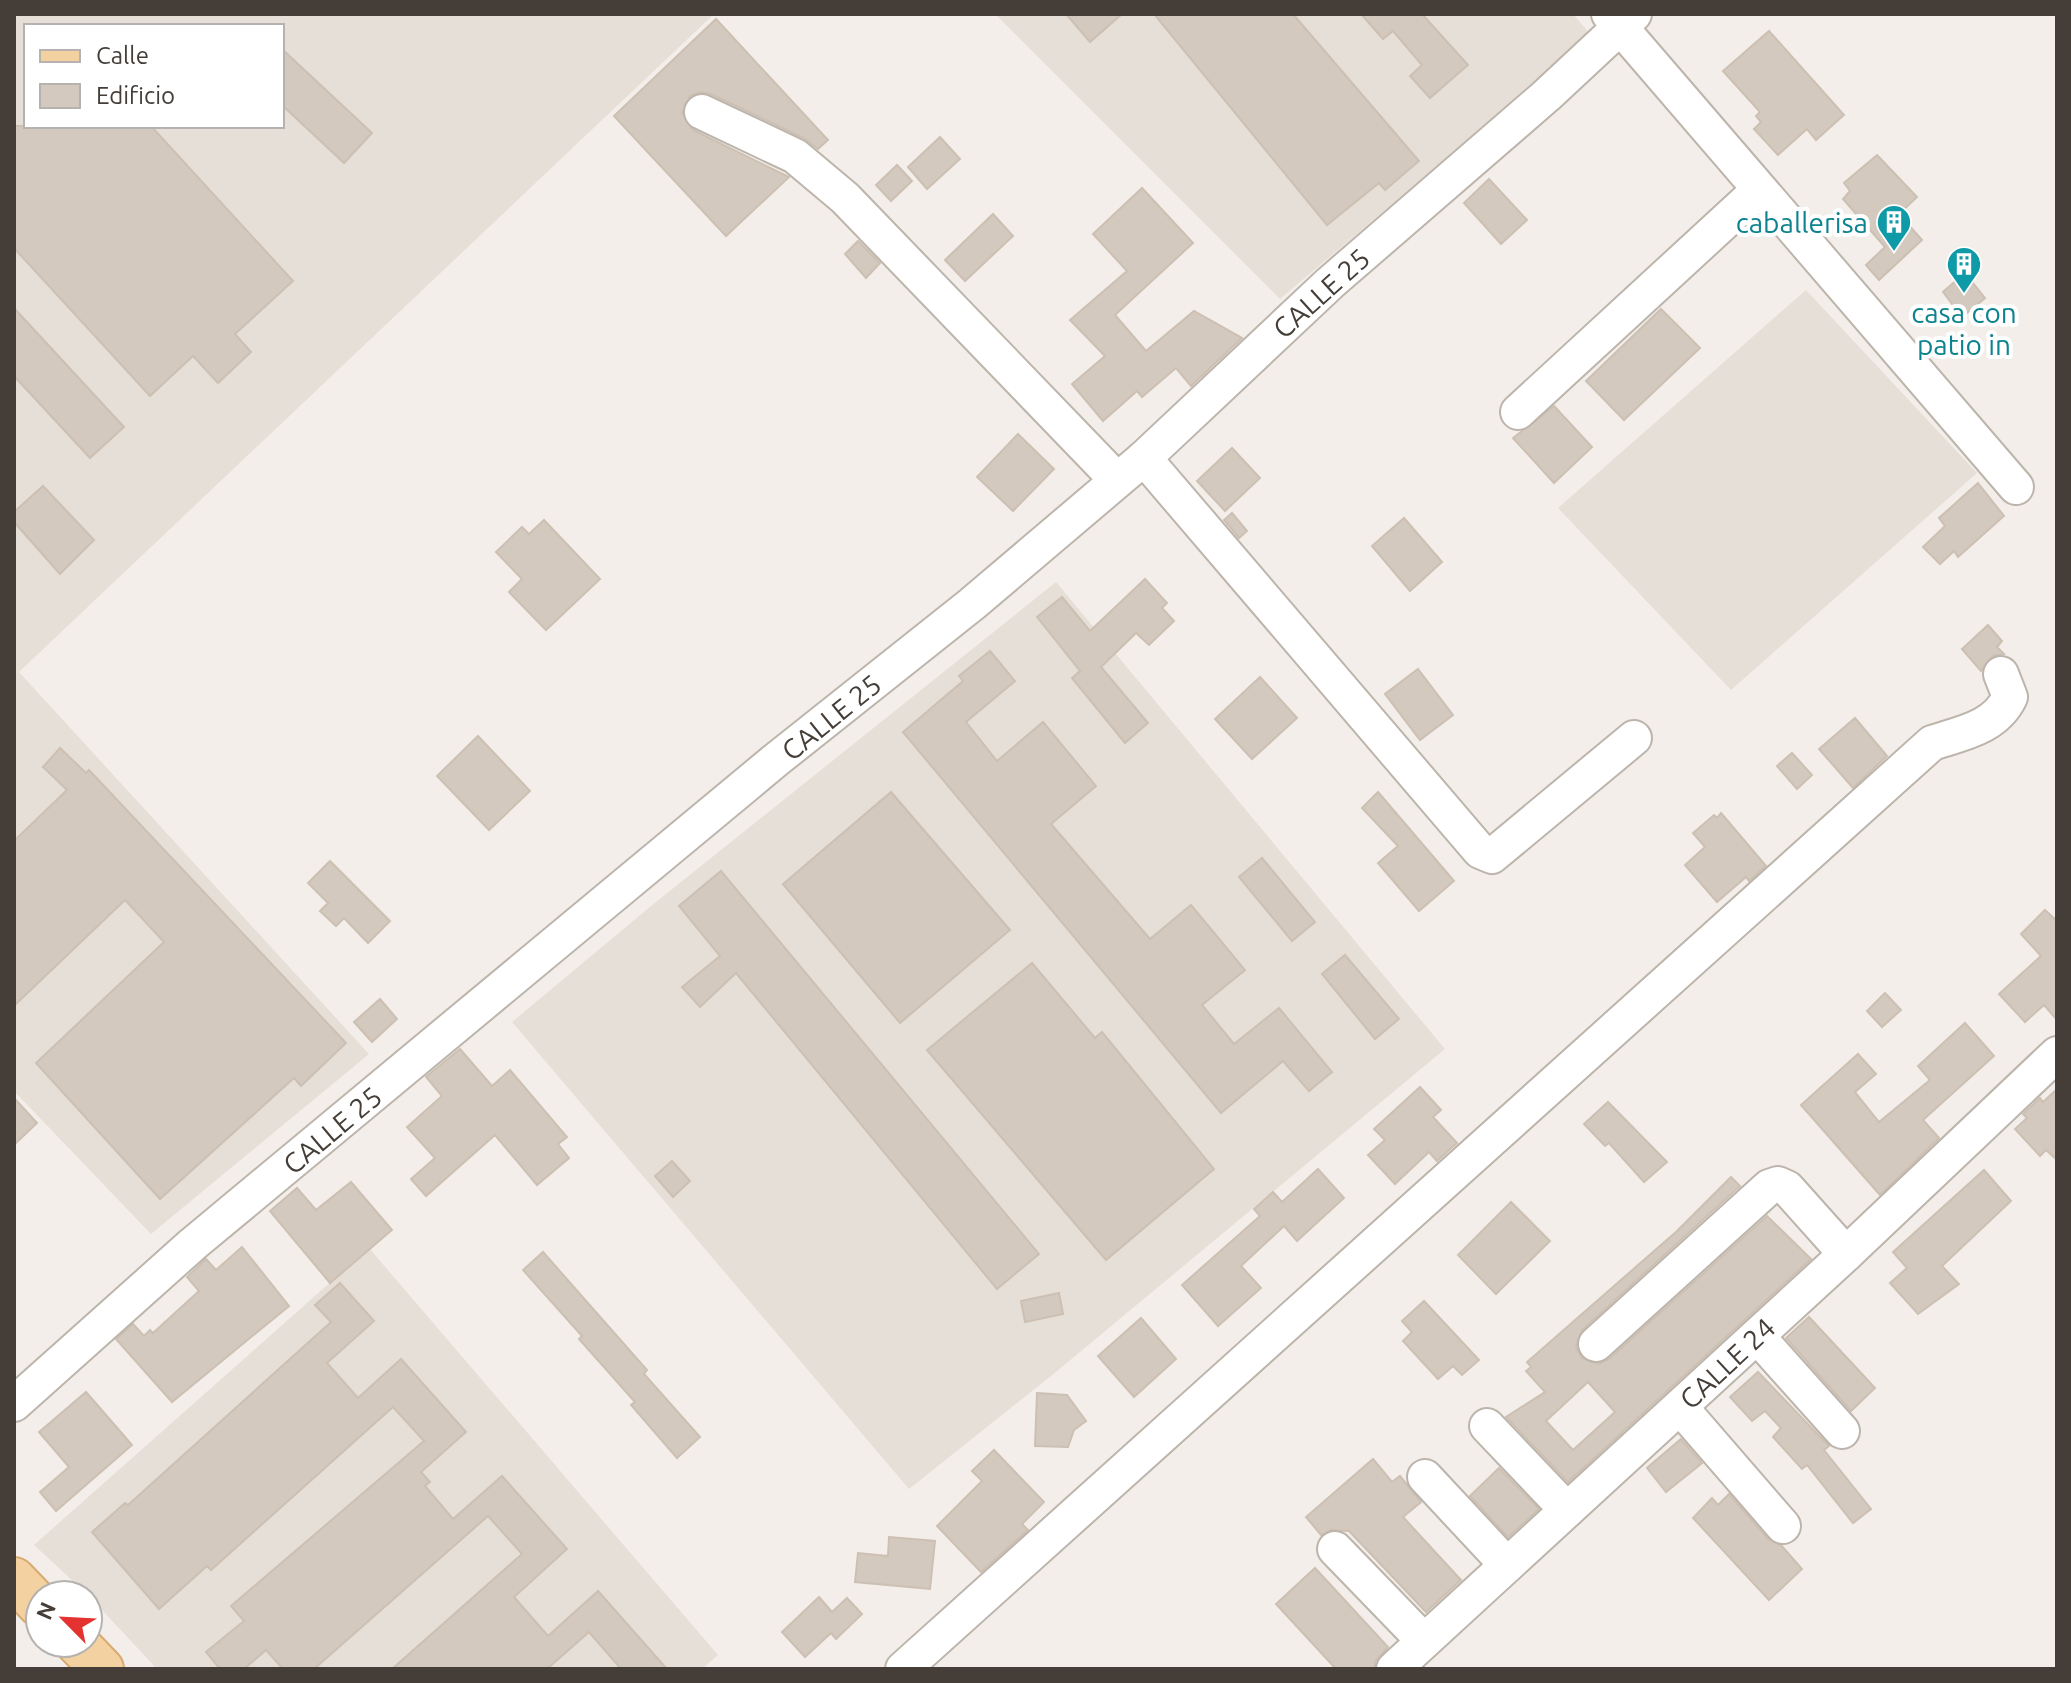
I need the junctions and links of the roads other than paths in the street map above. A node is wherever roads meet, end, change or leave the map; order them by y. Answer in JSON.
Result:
{"nodes":[{"id":1,"x":1621,"y":18,"type":"edge"},
{"id":2,"x":702,"y":112,"type":"dead end"},
{"id":3,"x":1758,"y":191,"type":"junction"},
{"id":4,"x":1518,"y":412,"type":"dead end"},
{"id":5,"x":1144,"y":458,"type":"junction"},
{"id":6,"x":1117,"y":480,"type":"junction"},
{"id":7,"x":2016,"y":487,"type":"dead end"},
{"id":8,"x":2001,"y":674,"type":"dead end"},
{"id":9,"x":1634,"y":738,"type":"dead end"},
{"id":10,"x":2057,"y":1054,"type":"edge"},
{"id":11,"x":1846,"y":1254,"type":"junction"},
{"id":12,"x":1757,"y":1336,"type":"junction"},
{"id":13,"x":1596,"y":1344,"type":"dead end"},
{"id":14,"x":14,"y":1404,"type":"edge"},
{"id":15,"x":1680,"y":1407,"type":"junction"},
{"id":16,"x":1487,"y":1426,"type":"dead end"},
{"id":17,"x":1842,"y":1431,"type":"dead end"},
{"id":18,"x":1425,"y":1477,"type":"dead end"},
{"id":19,"x":1567,"y":1510,"type":"junction"},
{"id":20,"x":1783,"y":1526,"type":"dead end"},
{"id":21,"x":1335,"y":1549,"type":"dead end"},
{"id":22,"x":1507,"y":1565,"type":"junction"},
{"id":23,"x":1424,"y":1641,"type":"junction"},
{"id":24,"x":903,"y":1669,"type":"edge"},
{"id":25,"x":1394,"y":1669,"type":"edge"}],
"edges":[{"from":1,"to":3,"type":"street"},
{"from":1,"to":5,"type":"street","name":"CALLE 25"},
{"from":2,"to":6,"type":"street"},
{"from":3,"to":4,"type":"street"},
{"from":3,"to":7,"type":"street"},
{"from":5,"to":6,"type":"street","name":"CALLE 25"},
{"from":5,"to":9,"type":"street"},
{"from":6,"to":14,"type":"street","name":"CALLE 25"},
{"from":8,"to":24,"type":"street"},
{"from":10,"to":11,"type":"street","name":"CALLE 24"},
{"from":11,"to":12,"type":"street","name":"CALLE 24"},
{"from":11,"to":13,"type":"street"},
{"from":12,"to":15,"type":"street","name":"CALLE 24"},
{"from":12,"to":17,"type":"street"},
{"from":15,"to":19,"type":"street","name":"CALLE 24"},
{"from":15,"to":20,"type":"street"},
{"from":16,"to":19,"type":"street"},
{"from":18,"to":22,"type":"street"},
{"from":19,"to":22,"type":"street","name":"CALLE 24"},
{"from":21,"to":23,"type":"street"},
{"from":22,"to":23,"type":"street","name":"CALLE 24"},
{"from":23,"to":25,"type":"street","name":"CALLE 24"}]}
